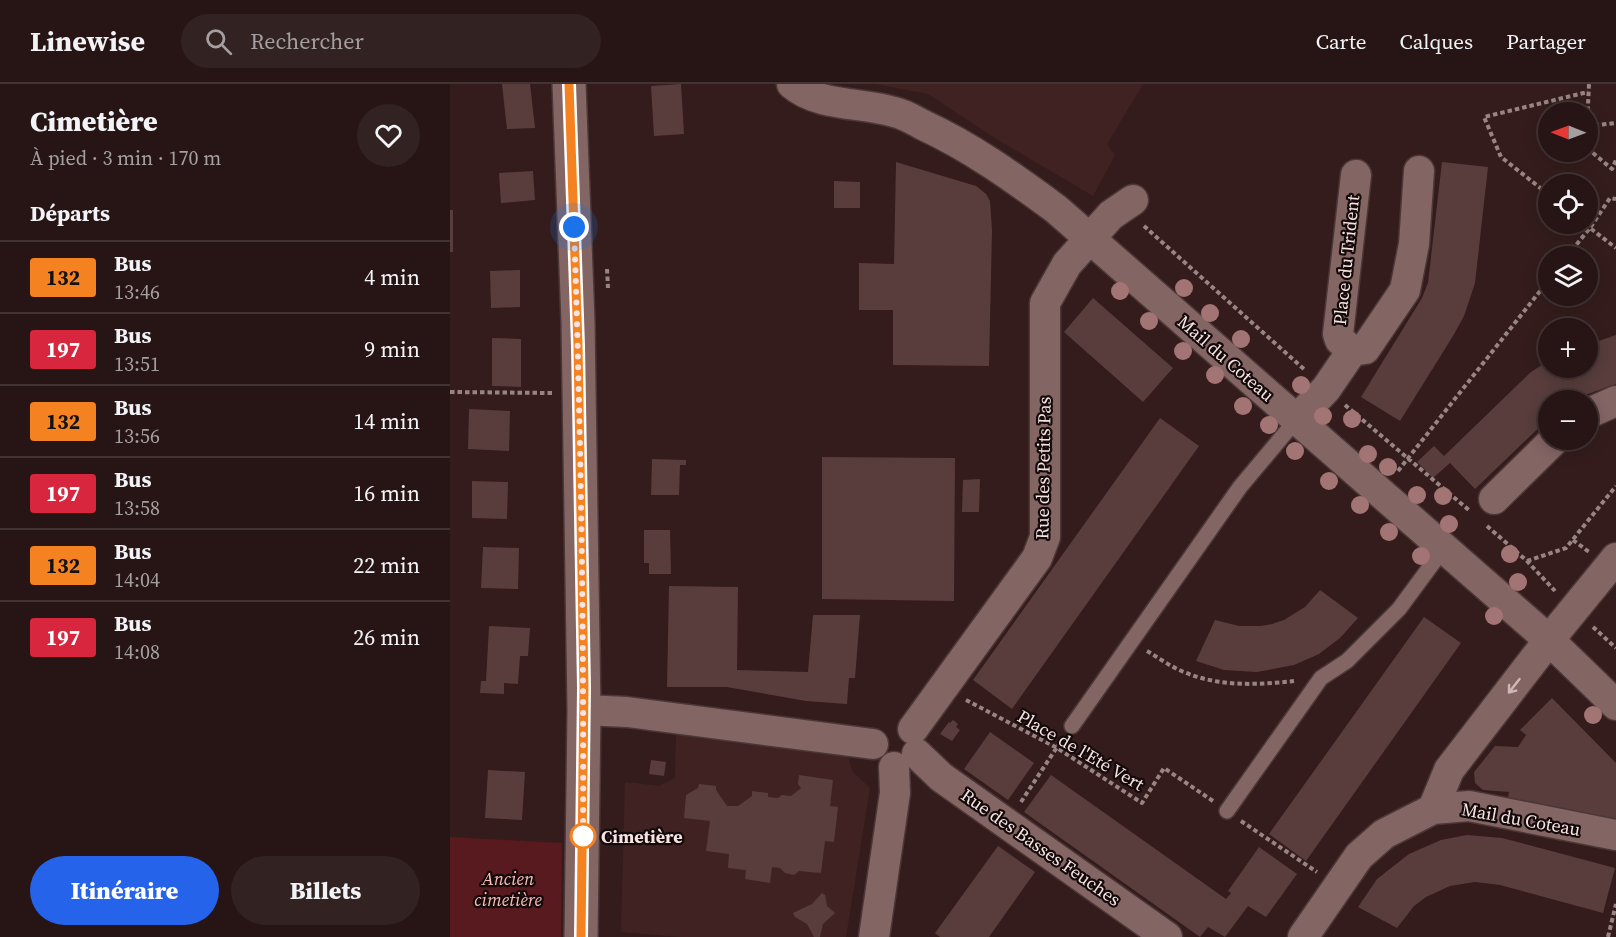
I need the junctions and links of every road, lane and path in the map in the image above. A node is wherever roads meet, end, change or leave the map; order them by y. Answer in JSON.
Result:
{"nodes":[{"id":1,"x":569,"y":84,"type":"edge"},
{"id":2,"x":792,"y":84,"type":"edge"},
{"id":3,"x":1589,"y":84,"type":"edge"},
{"id":4,"x":1588,"y":92,"type":"junction"},
{"id":5,"x":1588,"y":102,"type":"edge"},
{"id":6,"x":1616,"y":123,"type":"edge"},
{"id":7,"x":1598,"y":125,"type":"edge"},
{"id":8,"x":1598,"y":157,"type":"edge"},
{"id":9,"x":1616,"y":160,"type":"edge"},
{"id":10,"x":1419,"y":171,"type":"dead end"},
{"id":11,"x":1614,"y":171,"type":"edge"},
{"id":12,"x":1356,"y":175,"type":"dead end"},
{"id":13,"x":1538,"y":186,"type":"edge"},
{"id":14,"x":1616,"y":199,"type":"edge"},
{"id":15,"x":1128,"y":204,"type":"joint"},
{"id":16,"x":1598,"y":216,"type":"edge"},
{"id":17,"x":1585,"y":234,"type":"edge"},
{"id":18,"x":1597,"y":234,"type":"edge"},
{"id":19,"x":1089,"y":239,"type":"junction"},
{"id":20,"x":1576,"y":246,"type":"edge"},
{"id":21,"x":1616,"y":249,"type":"edge"},
{"id":22,"x":1538,"y":294,"type":"edge"},
{"id":23,"x":1352,"y":351,"type":"junction"},
{"id":24,"x":1326,"y":389,"type":"junction"},
{"id":25,"x":450,"y":392,"type":"edge"},
{"id":26,"x":579,"y":394,"type":"junction"},
{"id":27,"x":1616,"y":401,"type":"edge"},
{"id":28,"x":1598,"y":409,"type":"edge"},
{"id":29,"x":1297,"y":419,"type":"junction"},
{"id":30,"x":1544,"y":450,"type":"edge"},
{"id":31,"x":1409,"y":459,"type":"junction"},
{"id":32,"x":1616,"y":486,"type":"edge"},
{"id":33,"x":1380,"y":492,"type":"junction"},
{"id":34,"x":1484,"y":512,"type":"junction"},
{"id":35,"x":1573,"y":540,"type":"junction"},
{"id":36,"x":1444,"y":548,"type":"junction"},
{"id":37,"x":1604,"y":556,"type":"edge"},
{"id":38,"x":1527,"y":561,"type":"junction"},
{"id":39,"x":1574,"y":610,"type":"junction"},
{"id":40,"x":1550,"y":640,"type":"junction"},
{"id":41,"x":1131,"y":641,"type":"junction"},
{"id":42,"x":1616,"y":648,"type":"edge"},
{"id":43,"x":1321,"y":678,"type":"junction"},
{"id":44,"x":944,"y":689,"type":"junction"},
{"id":45,"x":1616,"y":705,"type":"edge"},
{"id":46,"x":584,"y":710,"type":"junction"},
{"id":47,"x":1071,"y":726,"type":"joint"},
{"id":48,"x":873,"y":744,"type":"junction"},
{"id":49,"x":1057,"y":748,"type":"junction"},
{"id":50,"x":908,"y":750,"type":"junction"},
{"id":51,"x":1433,"y":808,"type":"junction"},
{"id":52,"x":1227,"y":811,"type":"junction"},
{"id":53,"x":1007,"y":822,"type":"junction"},
{"id":54,"x":1616,"y":836,"type":"edge"},
{"id":55,"x":1339,"y":886,"type":"junction"},
{"id":56,"x":1616,"y":904,"type":"edge"},
{"id":57,"x":1313,"y":934,"type":"edge"},
{"id":58,"x":581,"y":937,"type":"edge"},
{"id":59,"x":874,"y":937,"type":"edge"},
{"id":60,"x":1167,"y":937,"type":"edge"},
{"id":61,"x":1608,"y":937,"type":"edge"}],
"edges":[{"from":1,"to":26,"type":"street"},
{"from":2,"to":19,"type":"street","name":"Mail du Coteau"},
{"from":3,"to":4,"type":"path"},
{"from":4,"to":5,"type":"path"},
{"from":4,"to":13,"type":"path"},
{"from":6,"to":7,"type":"path"},
{"from":8,"to":11,"type":"path"},
{"from":9,"to":11,"type":"path"},
{"from":10,"to":23,"type":"street","name":"Place du Trident"},
{"from":12,"to":23,"type":"street","name":"Place du Trident"},
{"from":14,"to":16,"type":"path"},
{"from":15,"to":19,"type":"street","name":"Rue des Petits Pas"},
{"from":15,"to":24,"type":"path"},
{"from":17,"to":20,"type":"path"},
{"from":18,"to":21,"type":"path"},
{"from":19,"to":29,"type":"street","name":"Mail du Coteau"},
{"from":19,"to":44,"type":"street","name":"Rue des Petits Pas"},
{"from":22,"to":31,"type":"path"},
{"from":23,"to":24,"type":"street"},
{"from":24,"to":29,"type":"street"},
{"from":24,"to":31,"type":"path"},
{"from":25,"to":26,"type":"path"},
{"from":26,"to":46,"type":"street"},
{"from":27,"to":28,"type":"street"},
{"from":29,"to":33,"type":"street","name":"Mail du Coteau"},
{"from":29,"to":41,"type":"lane"},
{"from":30,"to":34,"type":"street"},
{"from":31,"to":33,"type":"path"},
{"from":31,"to":34,"type":"path"},
{"from":32,"to":35,"type":"path"},
{"from":33,"to":36,"type":"street","name":"Mail du Coteau"},
{"from":34,"to":38,"type":"path"},
{"from":35,"to":37,"type":"path"},
{"from":35,"to":38,"type":"path"},
{"from":36,"to":40,"type":"street","name":"Mail du Coteau"},
{"from":36,"to":43,"type":"lane"},
{"from":37,"to":39,"type":"street"},
{"from":38,"to":39,"type":"path"},
{"from":39,"to":40,"type":"street"},
{"from":39,"to":42,"type":"path"},
{"from":40,"to":45,"type":"street","name":"Mail du Coteau"},
{"from":40,"to":51,"type":"street","one_way":true},
{"from":41,"to":43,"type":"path"},
{"from":41,"to":47,"type":"lane"},
{"from":43,"to":52,"type":"lane"},
{"from":44,"to":49,"type":"path","name":"Place de l'Eté Vert"},
{"from":44,"to":50,"type":"street","name":"Rue des Petits Pas"},
{"from":46,"to":48,"type":"street"},
{"from":46,"to":58,"type":"street"},
{"from":47,"to":49,"type":"path"},
{"from":48,"to":50,"type":"street"},
{"from":48,"to":50,"type":"street"},
{"from":49,"to":52,"type":"path","name":"Place de l'Eté Vert"},
{"from":49,"to":53,"type":"path"},
{"from":50,"to":53,"type":"street","name":"Rue des Basses Feuches"},
{"from":50,"to":59,"type":"street"},
{"from":51,"to":54,"type":"street","name":"Mail du Coteau"},
{"from":51,"to":55,"type":"street","name":"Mail du Coteau"},
{"from":52,"to":55,"type":"path","name":"Place de l'Eté Vert"},
{"from":53,"to":60,"type":"street","name":"Rue des Basses Feuches"},
{"from":55,"to":57,"type":"street","name":"Mail du Coteau"},
{"from":56,"to":61,"type":"path"}]}
